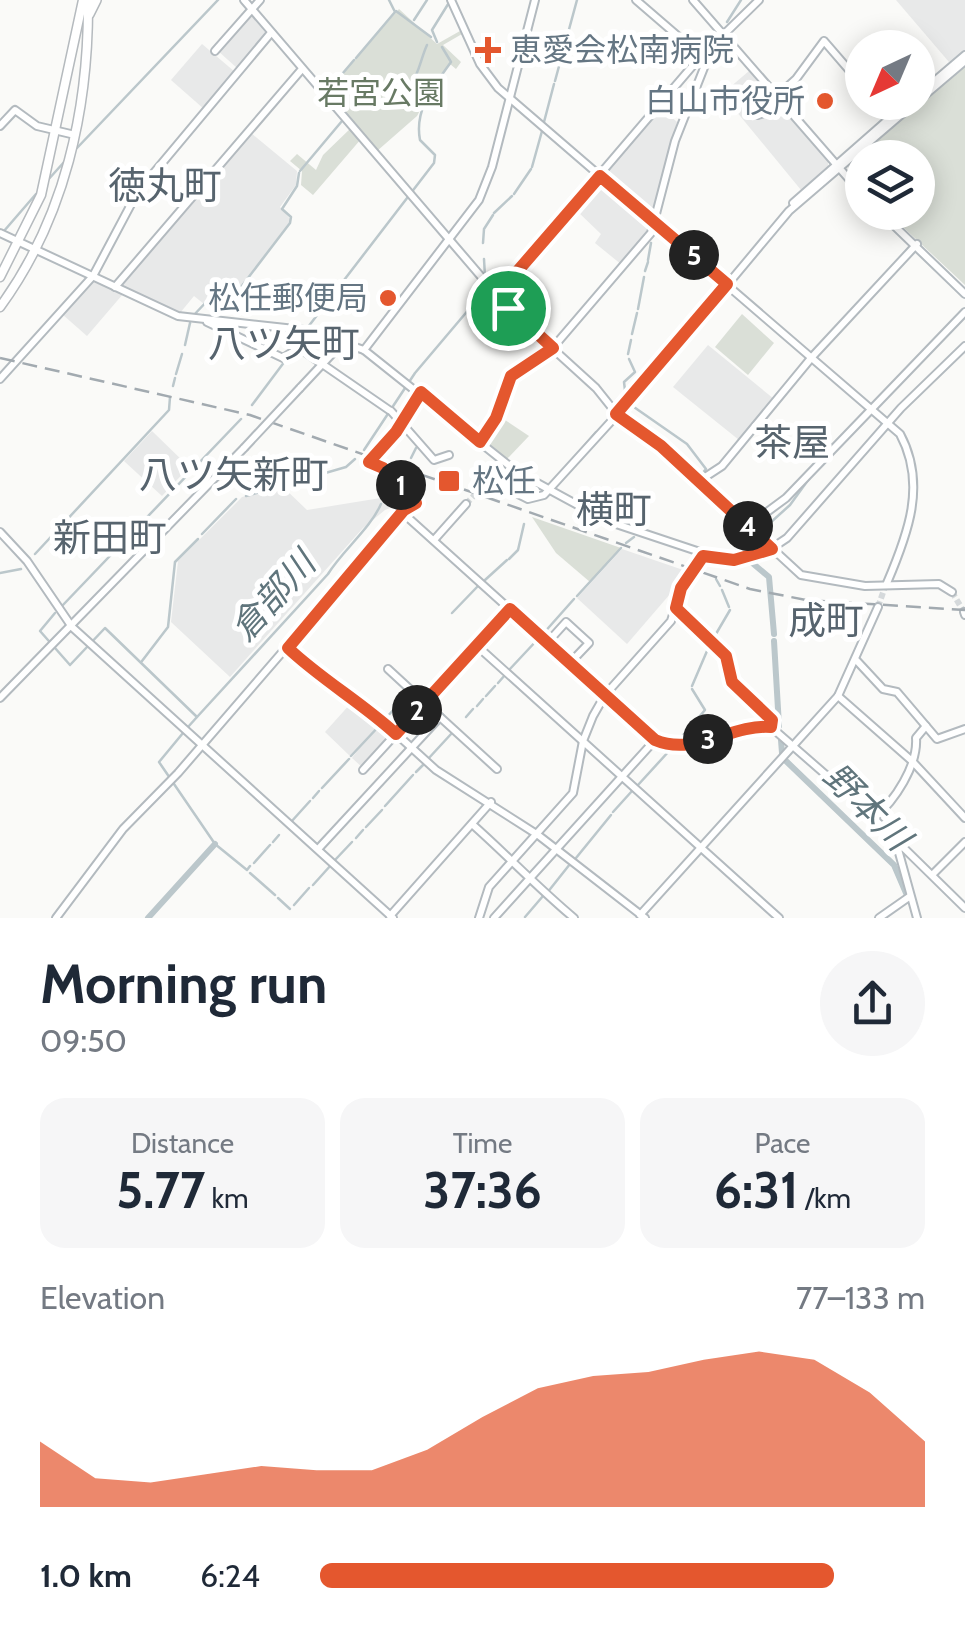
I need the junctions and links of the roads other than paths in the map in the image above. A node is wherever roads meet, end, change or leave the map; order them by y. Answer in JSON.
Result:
{"nodes":[{"id":1,"x":89,"y":0,"type":"edge"},
{"id":2,"x":244,"y":0,"type":"edge"},
{"id":3,"x":260,"y":0,"type":"edge"},
{"id":4,"x":535,"y":0,"type":"edge"},
{"id":5,"x":636,"y":0,"type":"edge"},
{"id":6,"x":695,"y":0,"type":"edge"},
{"id":7,"x":759,"y":0,"type":"edge"},
{"id":8,"x":452,"y":1,"type":"edge"},
{"id":9,"x":250,"y":11,"type":"junction"},
{"id":10,"x":88,"y":14,"type":"joint"},
{"id":11,"x":270,"y":34,"type":"junction"},
{"id":12,"x":722,"y":34,"type":"junction"},
{"id":13,"x":214,"y":52,"type":"dead end"},
{"id":14,"x":705,"y":56,"type":"junction"},
{"id":15,"x":965,"y":58,"type":"edge"},
{"id":16,"x":845,"y":65,"type":"edge"},
{"id":17,"x":302,"y":69,"type":"junction"},
{"id":18,"x":935,"y":83,"type":"edge"},
{"id":19,"x":777,"y":97,"type":"junction"},
{"id":20,"x":509,"y":98,"type":"junction"},
{"id":21,"x":763,"y":109,"type":"dead end"},
{"id":22,"x":892,"y":120,"type":"edge"},
{"id":23,"x":0,"y":126,"type":"edge"},
{"id":24,"x":56,"y":130,"type":"junction"},
{"id":25,"x":75,"y":135,"type":"junction"},
{"id":26,"x":838,"y":165,"type":"junction"},
{"id":27,"x":845,"y":173,"type":"edge"},
{"id":28,"x":600,"y":176,"type":"junction"},
{"id":29,"x":656,"y":223,"type":"junction"},
{"id":30,"x":900,"y":230,"type":"edge"},
{"id":31,"x":2,"y":234,"type":"edge"},
{"id":32,"x":451,"y":238,"type":"junction"},
{"id":33,"x":20,"y":242,"type":"junction"},
{"id":34,"x":916,"y":246,"type":"junction"},
{"id":35,"x":36,"y":250,"type":"junction"},
{"id":36,"x":93,"y":276,"type":"junction"},
{"id":37,"x":0,"y":277,"type":"edge"},
{"id":38,"x":727,"y":284,"type":"junction"},
{"id":39,"x":115,"y":287,"type":"junction"},
{"id":40,"x":965,"y":291,"type":"edge"},
{"id":41,"x":496,"y":296,"type":"junction"},
{"id":42,"x":0,"y":307,"type":"edge"},
{"id":43,"x":965,"y":312,"type":"edge"},
{"id":44,"x":205,"y":321,"type":"junction"},
{"id":45,"x":344,"y":341,"type":"junction"},
{"id":46,"x":965,"y":346,"type":"edge"},
{"id":47,"x":553,"y":348,"type":"junction"},
{"id":48,"x":364,"y":350,"type":"junction"},
{"id":49,"x":812,"y":357,"type":"junction"},
{"id":50,"x":322,"y":364,"type":"junction"},
{"id":51,"x":0,"y":379,"type":"edge"},
{"id":52,"x":421,"y":392,"type":"junction"},
{"id":53,"x":872,"y":408,"type":"junction"},
{"id":54,"x":616,"y":414,"type":"junction"},
{"id":55,"x":402,"y":421,"type":"junction"},
{"id":56,"x":889,"y":422,"type":"junction"},
{"id":57,"x":480,"y":442,"type":"junction"},
{"id":58,"x":448,"y":455,"type":"dead end"},
{"id":59,"x":699,"y":482,"type":"junction"},
{"id":60,"x":484,"y":485,"type":"dead end"},
{"id":61,"x":548,"y":491,"type":"junction"},
{"id":62,"x":466,"y":504,"type":"tunnel mouth"},
{"id":63,"x":404,"y":514,"type":"junction"},
{"id":64,"x":748,"y":526,"type":"junction"},
{"id":65,"x":0,"y":532,"type":"edge"},
{"id":66,"x":434,"y":540,"type":"junction"},
{"id":67,"x":772,"y":549,"type":"junction"},
{"id":68,"x":703,"y":556,"type":"junction"},
{"id":69,"x":887,"y":583,"type":"tunnel mouth"},
{"id":70,"x":952,"y":592,"type":"dead end"},
{"id":71,"x":878,"y":606,"type":"tunnel mouth"},
{"id":72,"x":676,"y":608,"type":"junction"},
{"id":73,"x":510,"y":609,"type":"junction"},
{"id":74,"x":72,"y":627,"type":"junction"},
{"id":75,"x":547,"y":643,"type":"junction"},
{"id":76,"x":476,"y":645,"type":"junction"},
{"id":77,"x":288,"y":648,"type":"junction"},
{"id":78,"x":857,"y":661,"type":"junction"},
{"id":79,"x":570,"y":664,"type":"junction"},
{"id":80,"x":388,"y":669,"type":"dead end"},
{"id":81,"x":605,"y":696,"type":"junction"},
{"id":82,"x":838,"y":696,"type":"junction"},
{"id":83,"x":0,"y":698,"type":"edge"},
{"id":84,"x":424,"y":703,"type":"junction"},
{"id":85,"x":440,"y":717,"type":"junction"},
{"id":86,"x":926,"y":726,"type":"junction"},
{"id":87,"x":771,"y":727,"type":"junction"},
{"id":88,"x":965,"y":729,"type":"edge"},
{"id":89,"x":396,"y":734,"type":"junction"},
{"id":90,"x":655,"y":740,"type":"junction"},
{"id":91,"x":583,"y":741,"type":"junction"},
{"id":92,"x":203,"y":744,"type":"junction"},
{"id":93,"x":795,"y":744,"type":"junction"},
{"id":94,"x":411,"y":748,"type":"junction"},
{"id":95,"x":912,"y":761,"type":"junction"},
{"id":96,"x":363,"y":770,"type":"dead end"},
{"id":97,"x":498,"y":770,"type":"dead end"},
{"id":98,"x":623,"y":776,"type":"junction"},
{"id":99,"x":491,"y":802,"type":"junction"},
{"id":100,"x":874,"y":818,"type":"junction"},
{"id":101,"x":965,"y":818,"type":"edge"},
{"id":102,"x":472,"y":824,"type":"junction"},
{"id":103,"x":538,"y":835,"type":"junction"},
{"id":104,"x":896,"y":841,"type":"junction"},
{"id":105,"x":965,"y":842,"type":"edge"},
{"id":106,"x":320,"y":848,"type":"junction"},
{"id":107,"x":704,"y":848,"type":"junction"},
{"id":108,"x":558,"y":850,"type":"junction"},
{"id":109,"x":514,"y":860,"type":"junction"},
{"id":110,"x":932,"y":875,"type":"junction"},
{"id":111,"x":530,"y":881,"type":"junction"},
{"id":112,"x":910,"y":896,"type":"junction"},
{"id":113,"x":965,"y":908,"type":"edge"},
{"id":114,"x":391,"y":917,"type":"edge"},
{"id":115,"x":641,"y":917,"type":"edge"},
{"id":116,"x":58,"y":918,"type":"edge"},
{"id":117,"x":479,"y":918,"type":"edge"},
{"id":118,"x":494,"y":918,"type":"edge"},
{"id":119,"x":574,"y":918,"type":"edge"},
{"id":120,"x":780,"y":918,"type":"edge"},
{"id":121,"x":878,"y":918,"type":"edge"},
{"id":122,"x":918,"y":918,"type":"edge"}],
"edges":[{"from":1,"to":10,"type":"highway"},
{"from":1,"to":24,"type":"main road"},
{"from":2,"to":9,"type":"street"},
{"from":3,"to":9,"type":"street"},
{"from":4,"to":20,"type":"street"},
{"from":5,"to":14,"type":"street"},
{"from":6,"to":12,"type":"street"},
{"from":7,"to":12,"type":"street"},
{"from":8,"to":20,"type":"street"},
{"from":9,"to":11,"type":"street"},
{"from":9,"to":13,"type":"street"},
{"from":10,"to":25,"type":"main road"},
{"from":11,"to":17,"type":"street"},
{"from":11,"to":36,"type":"street"},
{"from":12,"to":14,"type":"street"},
{"from":12,"to":19,"type":"street"},
{"from":14,"to":28,"type":"street"},
{"from":14,"to":29,"type":"street"},
{"from":15,"to":18,"type":"street"},
{"from":16,"to":19,"type":"street"},
{"from":17,"to":32,"type":"street"},
{"from":17,"to":39,"type":"street"},
{"from":19,"to":21,"type":"street"},
{"from":19,"to":26,"type":"street"},
{"from":20,"to":28,"type":"street"},
{"from":20,"to":32,"type":"street"},
{"from":22,"to":26,"type":"street"},
{"from":23,"to":24,"type":"street"},
{"from":24,"to":25,"type":"street"},
{"from":24,"to":33,"type":"main road"},
{"from":25,"to":35,"type":"main road"},
{"from":26,"to":27,"type":"street"},
{"from":26,"to":38,"type":"street"},
{"from":28,"to":29,"type":"street"},
{"from":28,"to":41,"type":"street"},
{"from":29,"to":38,"type":"street"},
{"from":29,"to":47,"type":"street"},
{"from":30,"to":34,"type":"street"},
{"from":31,"to":33,"type":"street"},
{"from":32,"to":41,"type":"street"},
{"from":32,"to":48,"type":"street"},
{"from":33,"to":35,"type":"street"},
{"from":33,"to":37,"type":"main road"},
{"from":34,"to":40,"type":"street"},
{"from":34,"to":49,"type":"street"},
{"from":35,"to":36,"type":"street"},
{"from":35,"to":42,"type":"main road"},
{"from":36,"to":39,"type":"street"},
{"from":36,"to":51,"type":"street"},
{"from":38,"to":49,"type":"street"},
{"from":38,"to":54,"type":"street"},
{"from":39,"to":44,"type":"street"},
{"from":41,"to":47,"type":"street"},
{"from":43,"to":53,"type":"street"},
{"from":44,"to":45,"type":"street"},
{"from":44,"to":50,"type":"street"},
{"from":45,"to":48,"type":"street"},
{"from":45,"to":50,"type":"street"},
{"from":46,"to":56,"type":"street"},
{"from":47,"to":54,"type":"street"},
{"from":47,"to":57,"type":"street"},
{"from":48,"to":52,"type":"street"},
{"from":49,"to":53,"type":"street"},
{"from":49,"to":59,"type":"street"},
{"from":50,"to":55,"type":"street"},
{"from":50,"to":74,"type":"street","bridge":true},
{"from":52,"to":55,"type":"street"},
{"from":52,"to":57,"type":"street"},
{"from":53,"to":56,"type":"street"},
{"from":53,"to":64,"type":"street"},
{"from":54,"to":59,"type":"street"},
{"from":54,"to":61,"type":"street"},
{"from":55,"to":58,"type":"street"},
{"from":55,"to":63,"type":"street"},
{"from":56,"to":67,"type":"street"},
{"from":56,"to":69,"type":"street"},
{"from":57,"to":61,"type":"street"},
{"from":59,"to":64,"type":"street"},
{"from":60,"to":61,"type":"street"},
{"from":61,"to":68,"type":"street"},
{"from":62,"to":66,"type":"street"},
{"from":63,"to":66,"type":"street"},
{"from":63,"to":77,"type":"street"},
{"from":64,"to":67,"type":"street"},
{"from":65,"to":74,"type":"street"},
{"from":66,"to":73,"type":"street"},
{"from":67,"to":68,"type":"street"},
{"from":67,"to":70,"type":"street"},
{"from":68,"to":72,"type":"street"},
{"from":71,"to":78,"type":"street"},
{"from":72,"to":81,"type":"street"},
{"from":72,"to":87,"type":"street"},
{"from":73,"to":75,"type":"street"},
{"from":73,"to":76,"type":"street"},
{"from":74,"to":83,"type":"street"},
{"from":74,"to":92,"type":"street"},
{"from":75,"to":79,"type":"street"},
{"from":75,"to":79,"type":"street"},
{"from":76,"to":84,"type":"street"},
{"from":76,"to":91,"type":"street"},
{"from":77,"to":89,"type":"street"},
{"from":77,"to":92,"type":"street"},
{"from":78,"to":82,"type":"street"},
{"from":78,"to":86,"type":"street"},
{"from":79,"to":81,"type":"street"},
{"from":80,"to":84,"type":"street"},
{"from":81,"to":90,"type":"street"},
{"from":81,"to":91,"type":"street"},
{"from":82,"to":93,"type":"street"},
{"from":82,"to":95,"type":"street"},
{"from":84,"to":85,"type":"street"},
{"from":84,"to":89,"type":"street"},
{"from":85,"to":94,"type":"street"},
{"from":85,"to":97,"type":"street"},
{"from":86,"to":88,"type":"street"},
{"from":86,"to":95,"type":"street"},
{"from":87,"to":90,"type":"street"},
{"from":87,"to":93,"type":"street"},
{"from":89,"to":94,"type":"street"},
{"from":89,"to":96,"type":"street"},
{"from":90,"to":98,"type":"street"},
{"from":91,"to":98,"type":"street"},
{"from":91,"to":103,"type":"street"},
{"from":92,"to":106,"type":"street"},
{"from":92,"to":116,"type":"street"},
{"from":93,"to":100,"type":"street"},
{"from":93,"to":107,"type":"street"},
{"from":94,"to":99,"type":"street"},
{"from":94,"to":106,"type":"street"},
{"from":95,"to":100,"type":"street"},
{"from":95,"to":101,"type":"street"},
{"from":98,"to":107,"type":"street"},
{"from":98,"to":108,"type":"street"},
{"from":99,"to":102,"type":"street"},
{"from":99,"to":103,"type":"street"},
{"from":100,"to":104,"type":"street"},
{"from":102,"to":109,"type":"street"},
{"from":102,"to":114,"type":"street"},
{"from":103,"to":108,"type":"street"},
{"from":103,"to":109,"type":"street"},
{"from":104,"to":110,"type":"street"},
{"from":104,"to":112,"type":"street"},
{"from":105,"to":110,"type":"street"},
{"from":106,"to":114,"type":"street"},
{"from":107,"to":115,"type":"street"},
{"from":107,"to":120,"type":"street"},
{"from":108,"to":111,"type":"street"},
{"from":108,"to":115,"type":"street"},
{"from":109,"to":111,"type":"street"},
{"from":109,"to":117,"type":"street"},
{"from":110,"to":113,"type":"street"},
{"from":111,"to":118,"type":"street"},
{"from":111,"to":119,"type":"street"},
{"from":112,"to":121,"type":"street"},
{"from":112,"to":122,"type":"street"}]}
